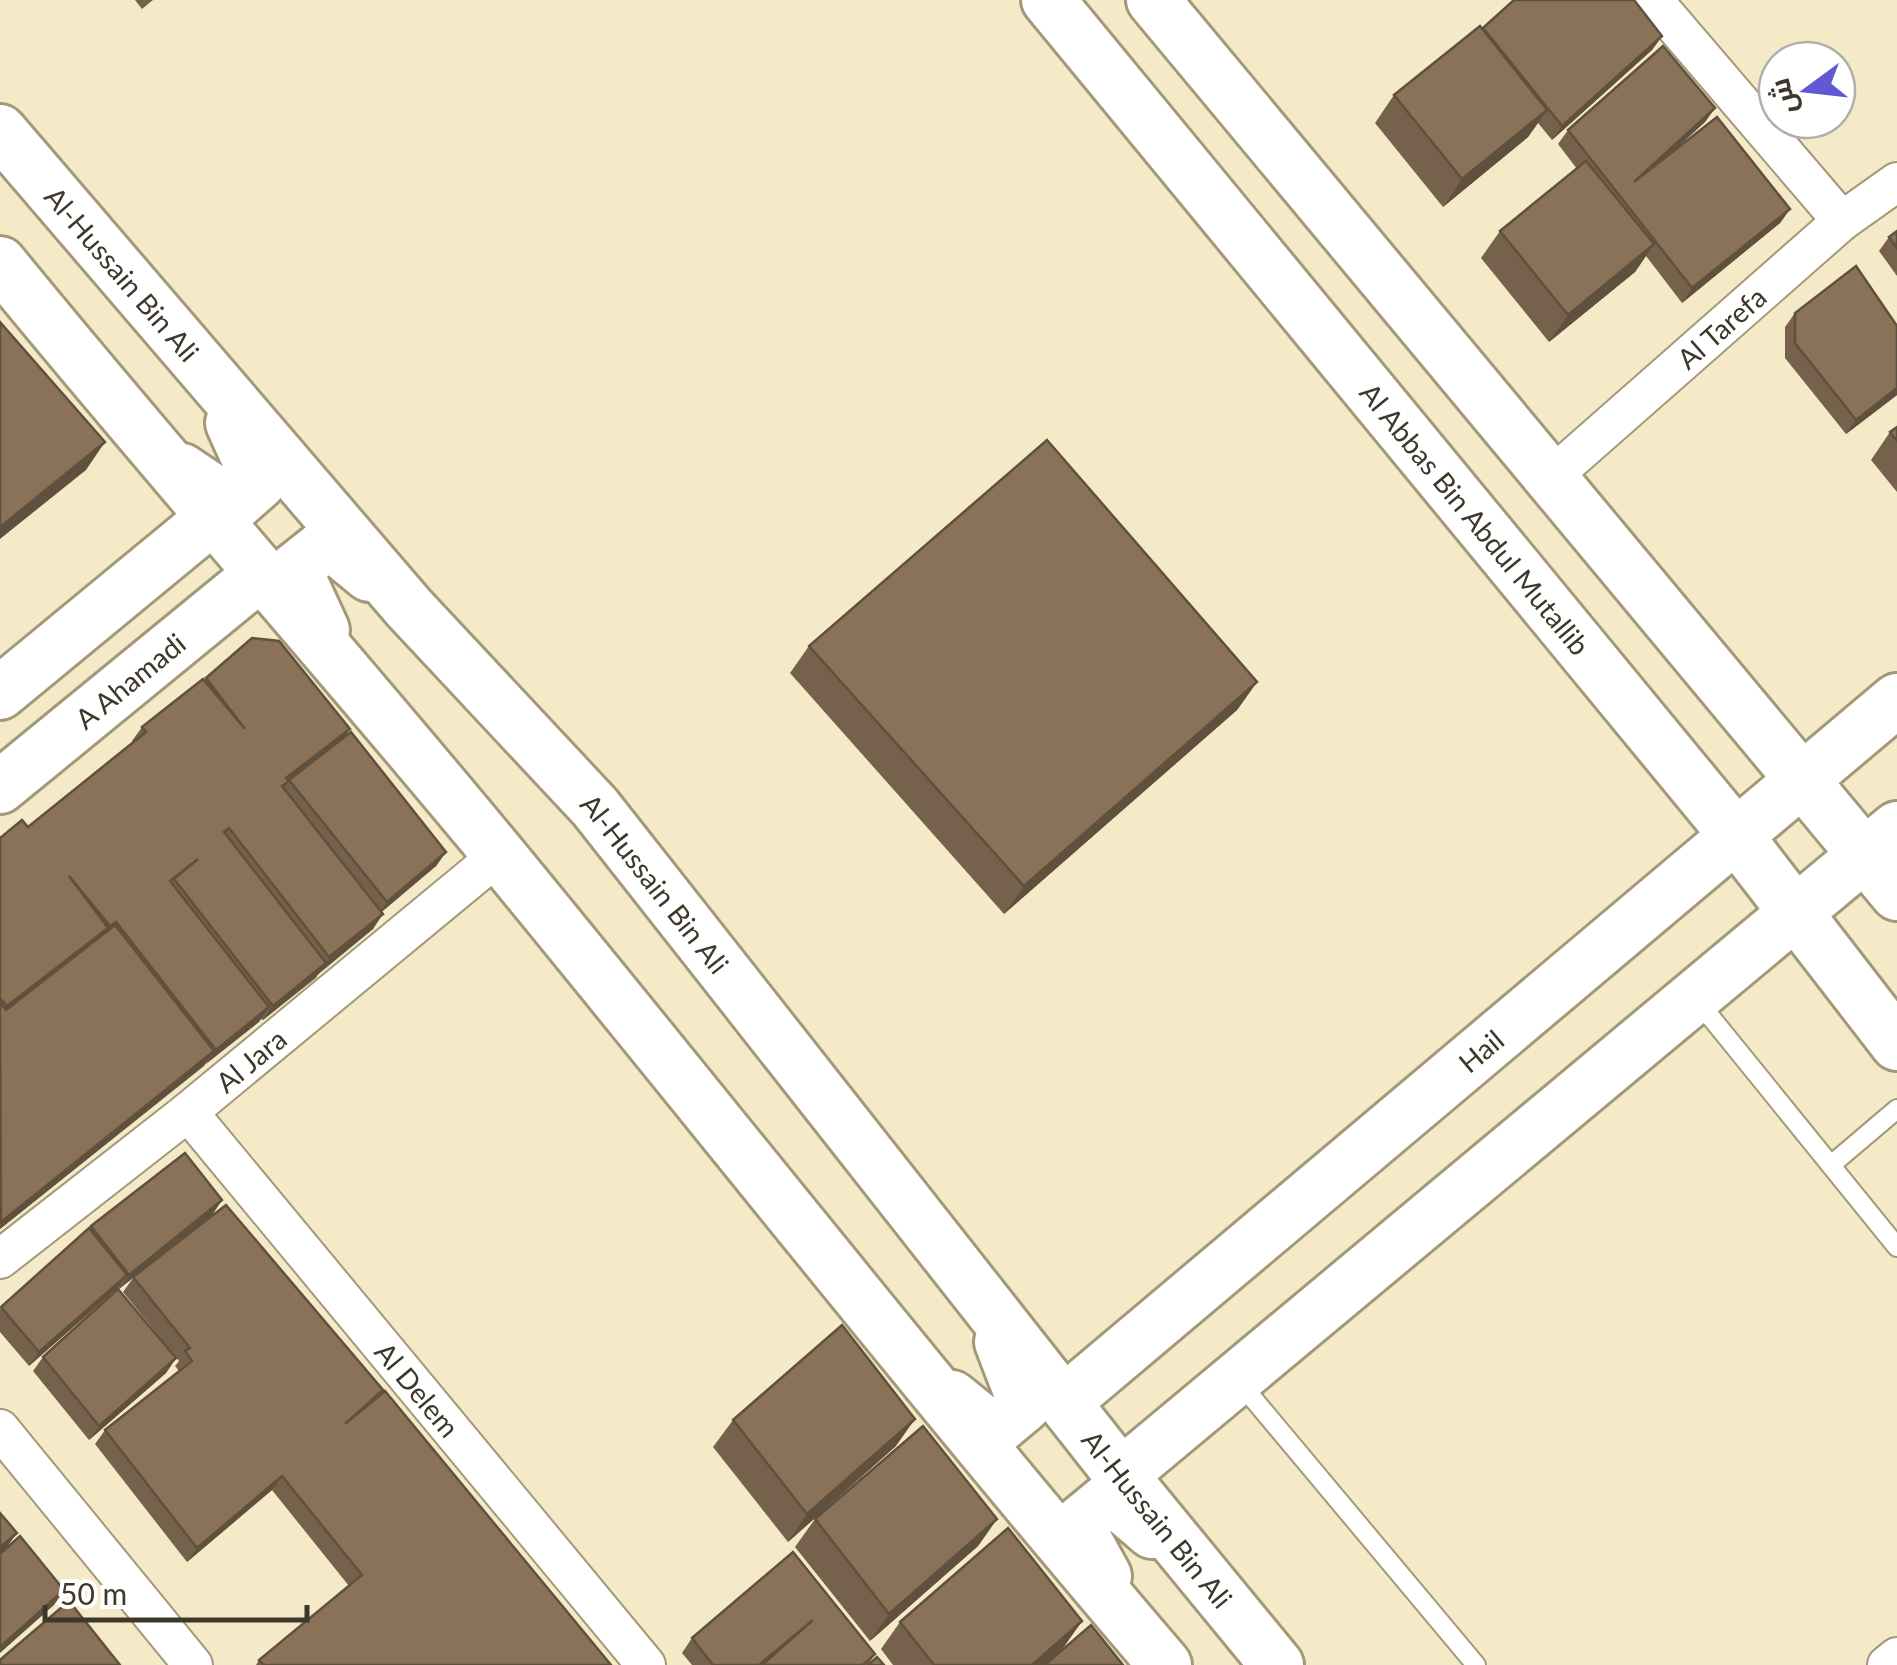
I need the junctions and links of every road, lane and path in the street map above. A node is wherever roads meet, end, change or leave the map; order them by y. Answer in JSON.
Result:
{"nodes":[{"id":1,"x":1048,"y":0,"type":"edge"},
{"id":2,"x":1153,"y":0,"type":"edge"},
{"id":3,"x":1653,"y":0,"type":"edge"},
{"id":4,"x":0,"y":131,"type":"edge"},
{"id":5,"x":1897,"y":182,"type":"edge"},
{"id":6,"x":1842,"y":220,"type":"junction"},
{"id":7,"x":0,"y":263,"type":"edge"},
{"id":8,"x":214,"y":384,"type":"junction"},
{"id":9,"x":152,"y":450,"type":"junction"},
{"id":10,"x":1550,"y":478,"type":"junction"},
{"id":11,"x":211,"y":519,"type":"junction"},
{"id":12,"x":260,"y":575,"type":"junction"},
{"id":13,"x":408,"y":608,"type":"junction"},
{"id":14,"x":342,"y":672,"type":"junction"},
{"id":15,"x":0,"y":693,"type":"edge"},
{"id":16,"x":1897,"y":700,"type":"edge"},
{"id":17,"x":1800,"y":778,"type":"junction"},
{"id":18,"x":0,"y":787,"type":"edge"},
{"id":19,"x":1734,"y":833,"type":"junction"},
{"id":20,"x":1881,"y":841,"type":"edge"},
{"id":21,"x":500,"y":855,"type":"junction"},
{"id":22,"x":1897,"y":894,"type":"edge"},
{"id":23,"x":1794,"y":913,"type":"junction"},
{"id":24,"x":1693,"y":995,"type":"junction"},
{"id":25,"x":1897,"y":1044,"type":"edge"},
{"id":26,"x":1897,"y":1110,"type":"edge"},
{"id":27,"x":188,"y":1112,"type":"junction"},
{"id":28,"x":1831,"y":1165,"type":"junction"},
{"id":29,"x":1897,"y":1247,"type":"edge"},
{"id":30,"x":0,"y":1260,"type":"edge"},
{"id":31,"x":984,"y":1298,"type":"junction"},
{"id":32,"x":916,"y":1368,"type":"junction"},
{"id":33,"x":1236,"y":1379,"type":"junction"},
{"id":34,"x":1064,"y":1402,"type":"junction"},
{"id":35,"x":0,"y":1428,"type":"edge"},
{"id":36,"x":1120,"y":1475,"type":"junction"},
{"id":37,"x":1206,"y":1578,"type":"junction"},
{"id":38,"x":1151,"y":1649,"type":"edge"},
{"id":39,"x":1897,"y":1657,"type":"edge"},
{"id":40,"x":193,"y":1665,"type":"edge"},
{"id":41,"x":646,"y":1665,"type":"edge"},
{"id":42,"x":1277,"y":1665,"type":"edge"},
{"id":43,"x":1476,"y":1665,"type":"edge"},
{"id":44,"x":1887,"y":1665,"type":"edge"}],
"edges":[{"from":1,"to":19,"type":"street","name":"Al Abbas Bin Abdul Mutallib"},
{"from":2,"to":10,"type":"street"},
{"from":3,"to":6,"type":"street"},
{"from":4,"to":8,"type":"street","name":"Al-Hussain Bin Ali"},
{"from":5,"to":6,"type":"street","name":"Al Tarefa"},
{"from":6,"to":10,"type":"street","name":"Al Tarefa"},
{"from":7,"to":9,"type":"street"},
{"from":8,"to":9,"type":"street"},
{"from":8,"to":13,"type":"street","name":"Al-Hussain Bin Ali"},
{"from":9,"to":11,"type":"street"},
{"from":10,"to":17,"type":"street"},
{"from":11,"to":12,"type":"street"},
{"from":11,"to":15,"type":"street"},
{"from":12,"to":14,"type":"street"},
{"from":12,"to":18,"type":"street","name":"A Ahamadi"},
{"from":13,"to":14,"type":"street"},
{"from":13,"to":31,"type":"street","name":"Al-Hussain Bin Ali"},
{"from":14,"to":21,"type":"street"},
{"from":16,"to":17,"type":"street","name":"Hail"},
{"from":17,"to":19,"type":"street","name":"Hail"},
{"from":17,"to":20,"type":"street"},
{"from":19,"to":23,"type":"street","name":"Al Abbas Bin Abdul Mutallib"},
{"from":19,"to":34,"type":"street","name":"Hail"},
{"from":20,"to":22,"type":"street"},
{"from":20,"to":23,"type":"street"},
{"from":21,"to":27,"type":"street","name":"Al Jara"},
{"from":21,"to":32,"type":"street"},
{"from":23,"to":24,"type":"street"},
{"from":23,"to":25,"type":"street","name":"Al Abbas Bin Abdul Mutallib"},
{"from":24,"to":28,"type":"lane"},
{"from":24,"to":33,"type":"street"},
{"from":26,"to":28,"type":"lane"},
{"from":27,"to":30,"type":"street","name":"Al Jara"},
{"from":27,"to":41,"type":"street","name":"Al Delem"},
{"from":28,"to":29,"type":"lane"},
{"from":31,"to":32,"type":"street"},
{"from":31,"to":34,"type":"street","name":"Al-Hussain Bin Ali"},
{"from":32,"to":38,"type":"street"},
{"from":33,"to":36,"type":"street"},
{"from":33,"to":43,"type":"lane"},
{"from":34,"to":36,"type":"street","name":"Al-Hussain Bin Ali"},
{"from":35,"to":40,"type":"street"},
{"from":36,"to":37,"type":"street","name":"Al-Hussain Bin Ali"},
{"from":37,"to":38,"type":"street"},
{"from":37,"to":42,"type":"street","name":"Al-Hussain Bin Ali"},
{"from":39,"to":44,"type":"street"}]}
